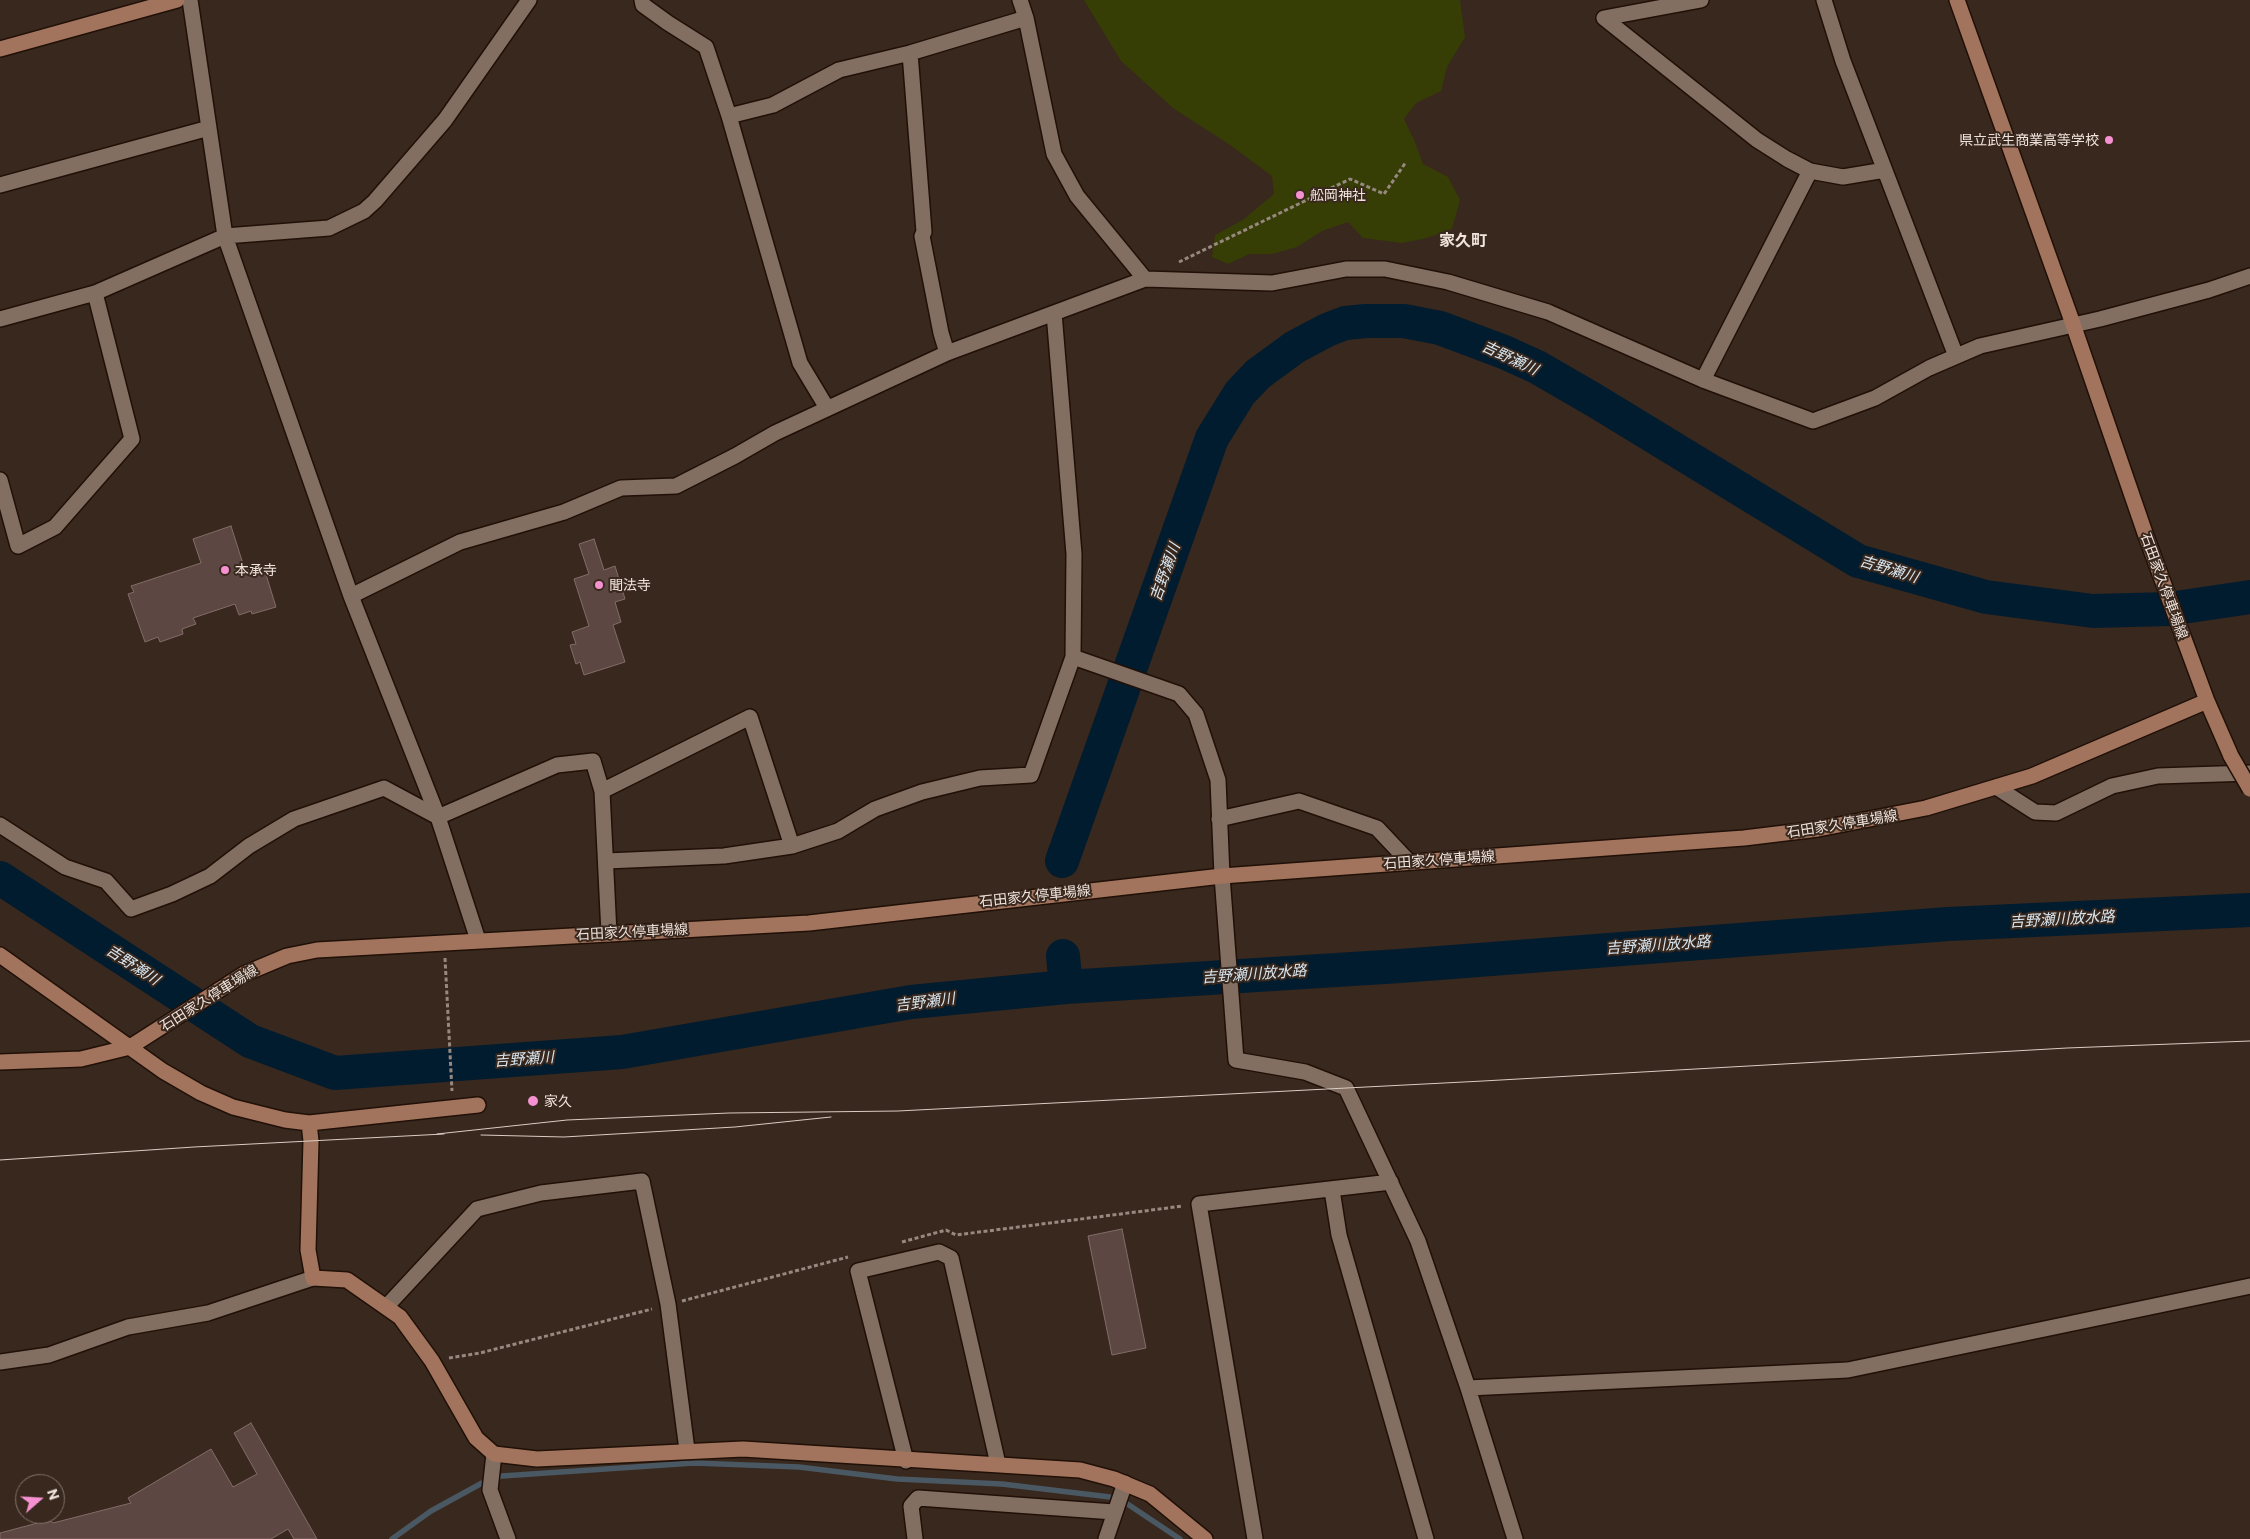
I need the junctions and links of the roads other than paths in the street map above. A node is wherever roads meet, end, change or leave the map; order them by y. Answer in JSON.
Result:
{"nodes":[{"id":1,"x":177,"y":0,"type":"edge"},
{"id":2,"x":190,"y":0,"type":"edge"},
{"id":3,"x":529,"y":0,"type":"edge"},
{"id":4,"x":642,"y":0,"type":"edge"},
{"id":5,"x":1020,"y":0,"type":"edge"},
{"id":6,"x":1701,"y":0,"type":"edge"},
{"id":7,"x":1824,"y":0,"type":"edge"},
{"id":8,"x":1958,"y":0,"type":"edge"},
{"id":9,"x":1026,"y":18,"type":"junction"},
{"id":10,"x":0,"y":49,"type":"edge"},
{"id":11,"x":910,"y":53,"type":"junction"},
{"id":12,"x":729,"y":116,"type":"junction"},
{"id":13,"x":209,"y":128,"type":"junction"},
{"id":14,"x":1885,"y":170,"type":"junction"},
{"id":15,"x":1810,"y":171,"type":"junction"},
{"id":16,"x":0,"y":185,"type":"edge"},
{"id":17,"x":225,"y":236,"type":"junction"},
{"id":18,"x":2250,"y":276,"type":"edge"},
{"id":19,"x":1145,"y":279,"type":"junction"},
{"id":20,"x":95,"y":293,"type":"junction"},
{"id":21,"x":1054,"y":312,"type":"junction"},
{"id":22,"x":0,"y":319,"type":"edge"},
{"id":23,"x":2073,"y":324,"type":"junction"},
{"id":24,"x":947,"y":353,"type":"junction"},
{"id":25,"x":1956,"y":356,"type":"junction"},
{"id":26,"x":1702,"y":380,"type":"junction"},
{"id":27,"x":827,"y":408,"type":"junction"},
{"id":28,"x":0,"y":480,"type":"edge"},
{"id":29,"x":351,"y":596,"type":"junction"},
{"id":30,"x":1073,"y":656,"type":"junction"},
{"id":31,"x":2207,"y":702,"type":"junction"},
{"id":32,"x":2250,"y":773,"type":"edge"},
{"id":33,"x":1996,"y":787,"type":"junction"},
{"id":34,"x":2250,"y":789,"type":"edge"},
{"id":35,"x":602,"y":791,"type":"junction"},
{"id":36,"x":438,"y":817,"type":"junction"},
{"id":37,"x":1219,"y":820,"type":"junction"},
{"id":38,"x":0,"y":825,"type":"edge"},
{"id":39,"x":792,"y":846,"type":"junction"},
{"id":40,"x":606,"y":861,"type":"junction"},
{"id":41,"x":1409,"y":862,"type":"junction"},
{"id":42,"x":1222,"y":876,"type":"junction"},
{"id":43,"x":609,"y":934,"type":"junction"},
{"id":44,"x":478,"y":940,"type":"junction"},
{"id":45,"x":0,"y":955,"type":"edge"},
{"id":46,"x":130,"y":1046,"type":"junction"},
{"id":47,"x":0,"y":1062,"type":"edge"},
{"id":48,"x":478,"y":1105,"type":"dead end"},
{"id":49,"x":309,"y":1123,"type":"junction"},
{"id":50,"x":1391,"y":1182,"type":"junction"},
{"id":51,"x":1332,"y":1190,"type":"junction"},
{"id":52,"x":313,"y":1278,"type":"junction"},
{"id":53,"x":2250,"y":1286,"type":"edge"},
{"id":54,"x":386,"y":1307,"type":"junction"},
{"id":55,"x":0,"y":1362,"type":"edge"},
{"id":56,"x":1468,"y":1388,"type":"junction"},
{"id":57,"x":687,"y":1450,"type":"junction"},
{"id":58,"x":494,"y":1454,"type":"junction"},
{"id":59,"x":906,"y":1461,"type":"junction"},
{"id":60,"x":998,"y":1464,"type":"junction"},
{"id":61,"x":1123,"y":1488,"type":"junction"},
{"id":62,"x":1115,"y":1510,"type":"junction"},
{"id":63,"x":508,"y":1539,"type":"edge"},
{"id":64,"x":915,"y":1539,"type":"edge"},
{"id":65,"x":1106,"y":1539,"type":"edge"},
{"id":66,"x":1205,"y":1539,"type":"edge"},
{"id":67,"x":1255,"y":1539,"type":"edge"},
{"id":68,"x":1426,"y":1539,"type":"edge"},
{"id":69,"x":1515,"y":1539,"type":"edge"}],
"edges":[{"from":1,"to":10,"type":"main road"},
{"from":2,"to":13,"type":"street"},
{"from":3,"to":17,"type":"street"},
{"from":4,"to":12,"type":"street"},
{"from":5,"to":9,"type":"street"},
{"from":6,"to":15,"type":"street"},
{"from":7,"to":14,"type":"street"},
{"from":8,"to":23,"type":"main road","name":"石田家久停車場線"},
{"from":9,"to":11,"type":"street"},
{"from":9,"to":19,"type":"street"},
{"from":11,"to":12,"type":"street"},
{"from":11,"to":24,"type":"street"},
{"from":12,"to":27,"type":"street"},
{"from":13,"to":16,"type":"street"},
{"from":13,"to":17,"type":"street"},
{"from":14,"to":15,"type":"street"},
{"from":14,"to":25,"type":"street"},
{"from":15,"to":26,"type":"street"},
{"from":17,"to":20,"type":"street"},
{"from":17,"to":29,"type":"street"},
{"from":18,"to":23,"type":"street"},
{"from":19,"to":21,"type":"street"},
{"from":19,"to":26,"type":"street"},
{"from":20,"to":22,"type":"street"},
{"from":20,"to":28,"type":"street"},
{"from":21,"to":24,"type":"street"},
{"from":21,"to":30,"type":"street"},
{"from":23,"to":25,"type":"street"},
{"from":23,"to":31,"type":"main road","name":"石田家久停車場線"},
{"from":24,"to":27,"type":"street"},
{"from":25,"to":26,"type":"street"},
{"from":27,"to":29,"type":"street"},
{"from":29,"to":36,"type":"street"},
{"from":30,"to":37,"type":"street"},
{"from":30,"to":39,"type":"street"},
{"from":31,"to":33,"type":"main road","name":"石田家久停車場線"},
{"from":31,"to":34,"type":"main road","bridge":true},
{"from":32,"to":33,"type":"street"},
{"from":33,"to":41,"type":"main road","name":"石田家久停車場線"},
{"from":35,"to":36,"type":"street"},
{"from":35,"to":39,"type":"street"},
{"from":35,"to":40,"type":"street"},
{"from":36,"to":38,"type":"street"},
{"from":36,"to":44,"type":"street"},
{"from":37,"to":41,"type":"street"},
{"from":37,"to":42,"type":"street"},
{"from":39,"to":40,"type":"street"},
{"from":40,"to":43,"type":"street"},
{"from":41,"to":42,"type":"main road","name":"石田家久停車場線"},
{"from":42,"to":43,"type":"main road","name":"石田家久停車場線"},
{"from":42,"to":50,"type":"street"},
{"from":43,"to":44,"type":"main road","name":"石田家久停車場線"},
{"from":44,"to":46,"type":"main road","name":"石田家久停車場線"},
{"from":45,"to":46,"type":"main road"},
{"from":46,"to":47,"type":"main road","name":"石田家久停車場線"},
{"from":46,"to":49,"type":"main road"},
{"from":48,"to":49,"type":"main road"},
{"from":49,"to":52,"type":"main road"},
{"from":50,"to":51,"type":"street"},
{"from":50,"to":56,"type":"street"},
{"from":51,"to":67,"type":"street"},
{"from":51,"to":68,"type":"street"},
{"from":52,"to":54,"type":"main road"},
{"from":52,"to":55,"type":"street"},
{"from":53,"to":56,"type":"street"},
{"from":54,"to":57,"type":"street"},
{"from":54,"to":58,"type":"main road"},
{"from":56,"to":69,"type":"street"},
{"from":57,"to":58,"type":"main road"},
{"from":57,"to":59,"type":"main road"},
{"from":58,"to":63,"type":"street"},
{"from":59,"to":60,"type":"main road"},
{"from":59,"to":60,"type":"street"},
{"from":60,"to":61,"type":"main road"},
{"from":61,"to":62,"type":"street"},
{"from":61,"to":66,"type":"main road"},
{"from":62,"to":64,"type":"street"},
{"from":62,"to":65,"type":"street"}]}
